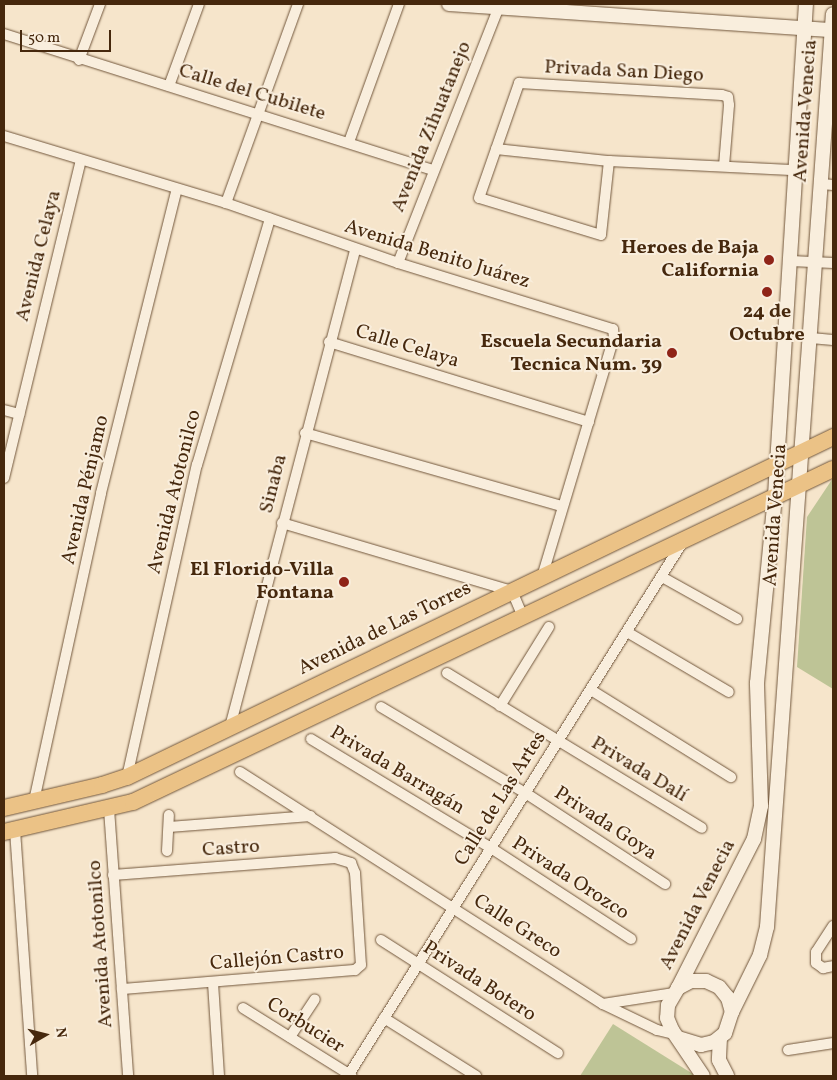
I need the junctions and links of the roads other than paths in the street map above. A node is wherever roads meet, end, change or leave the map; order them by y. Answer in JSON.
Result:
{"nodes":[{"id":1,"x":100,"y":4,"type":"edge"},
{"id":2,"x":199,"y":4,"type":"edge"},
{"id":3,"x":298,"y":4,"type":"edge"},
{"id":4,"x":399,"y":4,"type":"edge"},
{"id":5,"x":449,"y":4,"type":"edge"},
{"id":6,"x":806,"y":4,"type":"edge"},
{"id":7,"x":499,"y":6,"type":"edge"},
{"id":8,"x":833,"y":14,"type":"edge"},
{"id":9,"x":804,"y":28,"type":"junction"},
{"id":10,"x":832,"y":30,"type":"edge"},
{"id":11,"x":4,"y":34,"type":"edge"},
{"id":12,"x":80,"y":60,"type":"junction"},
{"id":13,"x":169,"y":86,"type":"junction"},
{"id":14,"x":830,"y":109,"type":"edge"},
{"id":15,"x":256,"y":114,"type":"junction"},
{"id":16,"x":4,"y":136,"type":"edge"},
{"id":17,"x":349,"y":142,"type":"junction"},
{"id":18,"x":496,"y":149,"type":"junction"},
{"id":19,"x":81,"y":160,"type":"junction"},
{"id":20,"x":609,"y":161,"type":"junction"},
{"id":21,"x":724,"y":166,"type":"junction"},
{"id":22,"x":432,"y":170,"type":"junction"},
{"id":23,"x":796,"y":170,"type":"junction"},
{"id":24,"x":828,"y":184,"type":"edge"},
{"id":25,"x":177,"y":189,"type":"junction"},
{"id":26,"x":226,"y":203,"type":"junction"},
{"id":27,"x":270,"y":219,"type":"junction"},
{"id":28,"x":355,"y":250,"type":"junction"},
{"id":29,"x":791,"y":261,"type":"junction"},
{"id":30,"x":816,"y":262,"type":"junction"},
{"id":31,"x":833,"y":263,"type":"edge"},
{"id":32,"x":398,"y":264,"type":"junction"},
{"id":33,"x":810,"y":338,"type":"junction"},
{"id":34,"x":833,"y":340,"type":"edge"},
{"id":35,"x":330,"y":342,"type":"junction"},
{"id":36,"x":4,"y":410,"type":"edge"},
{"id":37,"x":19,"y":414,"type":"junction"},
{"id":38,"x":589,"y":422,"type":"junction"},
{"id":39,"x":305,"y":433,"type":"junction"},
{"id":40,"x":833,"y":437,"type":"edge"},
{"id":41,"x":801,"y":453,"type":"junction"},
{"id":42,"x":777,"y":464,"type":"junction"},
{"id":43,"x":833,"y":469,"type":"edge"},
{"id":44,"x":4,"y":478,"type":"edge"},
{"id":45,"x":798,"y":486,"type":"junction"},
{"id":46,"x":775,"y":496,"type":"junction"},
{"id":47,"x":562,"y":506,"type":"junction"},
{"id":48,"x":282,"y":523,"type":"junction"},
{"id":49,"x":685,"y":540,"type":"junction"},
{"id":50,"x":542,"y":577,"type":"junction"},
{"id":51,"x":662,"y":577,"type":"junction"},
{"id":52,"x":512,"y":591,"type":"junction"},
{"id":53,"x":523,"y":617,"type":"junction"},
{"id":54,"x":737,"y":619,"type":"dead end"},
{"id":55,"x":549,"y":627,"type":"dead end"},
{"id":56,"x":627,"y":632,"type":"junction"},
{"id":57,"x":447,"y":673,"type":"dead end"},
{"id":58,"x":590,"y":690,"type":"junction"},
{"id":59,"x":729,"y":692,"type":"dead end"},
{"id":60,"x":500,"y":706,"type":"junction"},
{"id":61,"x":381,"y":707,"type":"dead end"},
{"id":62,"x":230,"y":727,"type":"junction"},
{"id":63,"x":310,"y":739,"type":"dead end"},
{"id":64,"x":558,"y":742,"type":"junction"},
{"id":65,"x":240,"y":772,"type":"dead end"},
{"id":66,"x":127,"y":777,"type":"junction"},
{"id":67,"x":732,"y":777,"type":"dead end"},
{"id":68,"x":527,"y":794,"type":"junction"},
{"id":69,"x":34,"y":801,"type":"junction"},
{"id":70,"x":4,"y":808,"type":"edge"},
{"id":71,"x":109,"y":809,"type":"junction"},
{"id":72,"x":169,"y":815,"type":"dead end"},
{"id":73,"x":311,"y":816,"type":"junction"},
{"id":74,"x":169,"y":827,"type":"junction"},
{"id":75,"x":702,"y":828,"type":"dead end"},
{"id":76,"x":9,"y":831,"type":"edge"},
{"id":77,"x":491,"y":848,"type":"junction"},
{"id":78,"x":167,"y":851,"type":"dead end"},
{"id":79,"x":351,"y":863,"type":"joint"},
{"id":80,"x":113,"y":875,"type":"junction"},
{"id":81,"x":665,"y":884,"type":"dead end"},
{"id":82,"x":454,"y":907,"type":"junction"},
{"id":83,"x":833,"y":926,"type":"edge"},
{"id":84,"x":631,"y":939,"type":"dead end"},
{"id":85,"x":381,"y":940,"type":"dead end"},
{"id":86,"x":418,"y":964,"type":"junction"},
{"id":87,"x":833,"y":966,"type":"edge"},
{"id":88,"x":214,"y":983,"type":"junction"},
{"id":89,"x":122,"y":989,"type":"junction"},
{"id":90,"x":676,"y":990,"type":"junction"},
{"id":91,"x":315,"y":999,"type":"dead end"},
{"id":92,"x":603,"y":1004,"type":"junction"},
{"id":93,"x":243,"y":1008,"type":"dead end"},
{"id":94,"x":732,"y":1012,"type":"junction"},
{"id":95,"x":384,"y":1018,"type":"junction"},
{"id":96,"x":677,"y":1036,"type":"junction"},
{"id":97,"x":290,"y":1037,"type":"junction"},
{"id":98,"x":720,"y":1038,"type":"junction"},
{"id":99,"x":833,"y":1043,"type":"edge"},
{"id":100,"x":788,"y":1050,"type":"dead end"},
{"id":101,"x":558,"y":1053,"type":"dead end"},
{"id":102,"x":32,"y":1076,"type":"edge"},
{"id":103,"x":128,"y":1076,"type":"edge"},
{"id":104,"x":219,"y":1076,"type":"edge"},
{"id":105,"x":349,"y":1076,"type":"edge"},
{"id":106,"x":476,"y":1076,"type":"edge"},
{"id":107,"x":703,"y":1076,"type":"edge"},
{"id":108,"x":727,"y":1076,"type":"edge"}],
"edges":[{"from":1,"to":12,"type":"street"},
{"from":2,"to":13,"type":"street"},
{"from":3,"to":15,"type":"street"},
{"from":4,"to":17,"type":"street"},
{"from":5,"to":7,"type":"main road"},
{"from":6,"to":9,"type":"main road","name":"Avenida Venecia"},
{"from":7,"to":9,"type":"main road"},
{"from":7,"to":22,"type":"street","name":"Avenida Zihuatanejo"},
{"from":8,"to":10,"type":"main road","name":"Avenida Venecia"},
{"from":9,"to":10,"type":"main road"},
{"from":9,"to":23,"type":"main road","name":"Avenida Venecia"},
{"from":10,"to":14,"type":"main road","name":"Avenida Venecia"},
{"from":11,"to":12,"type":"street","name":"Calle del Cubilete"},
{"from":12,"to":13,"type":"street","name":"Calle del Cubilete"},
{"from":13,"to":15,"type":"street","name":"Calle del Cubilete"},
{"from":14,"to":24,"type":"main road","name":"Avenida Venecia"},
{"from":15,"to":17,"type":"street","name":"Calle del Cubilete"},
{"from":15,"to":26,"type":"street"},
{"from":16,"to":19,"type":"street","name":"Avenida Benito Juárez"},
{"from":17,"to":22,"type":"street","name":"Calle del Cubilete"},
{"from":18,"to":20,"type":"street"},
{"from":18,"to":20,"type":"street","name":"Privada San Diego"},
{"from":18,"to":21,"type":"street","name":"Privada San Diego"},
{"from":19,"to":25,"type":"street","name":"Avenida Benito Juárez"},
{"from":19,"to":37,"type":"street","name":"Avenida Celaya"},
{"from":20,"to":21,"type":"street"},
{"from":21,"to":23,"type":"street"},
{"from":22,"to":32,"type":"street","name":"Avenida Zihuatanejo"},
{"from":23,"to":29,"type":"main road","name":"Avenida Venecia"},
{"from":24,"to":30,"type":"main road","name":"Avenida Venecia"},
{"from":25,"to":26,"type":"street","name":"Avenida Benito Juárez"},
{"from":25,"to":69,"type":"street","name":"Avenida Pénjamo"},
{"from":26,"to":27,"type":"street","name":"Avenida Benito Juárez"},
{"from":27,"to":28,"type":"street","name":"Avenida Benito Juárez"},
{"from":27,"to":66,"type":"street","name":"Avenida Atotonilco"},
{"from":28,"to":32,"type":"street","name":"Avenida Benito Juárez"},
{"from":28,"to":35,"type":"street","name":"Sinaba"},
{"from":29,"to":30,"type":"street"},
{"from":29,"to":42,"type":"main road","name":"Avenida Venecia"},
{"from":30,"to":31,"type":"street"},
{"from":30,"to":33,"type":"main road","name":"Avenida Venecia"},
{"from":32,"to":38,"type":"street","name":"Avenida Benito Juárez"},
{"from":33,"to":34,"type":"street"},
{"from":33,"to":41,"type":"main road","name":"Avenida Venecia"},
{"from":35,"to":38,"type":"street","name":"Calle Celaya"},
{"from":35,"to":39,"type":"street","name":"Sinaba"},
{"from":36,"to":37,"type":"street"},
{"from":37,"to":44,"type":"street","name":"Avenida Celaya"},
{"from":38,"to":47,"type":"street","name":"Avenida Benito Juárez"},
{"from":39,"to":47,"type":"street"},
{"from":39,"to":48,"type":"street","name":"Sinaba"},
{"from":40,"to":41,"type":"main road","name":"Avenida de Las Torres"},
{"from":41,"to":42,"type":"main road","name":"Avenida de Las Torres"},
{"from":41,"to":45,"type":"main road","name":"Avenida Venecia"},
{"from":42,"to":46,"type":"main road","name":"Avenida Venecia"},
{"from":42,"to":50,"type":"main road","name":"Avenida de Las Torres"},
{"from":43,"to":45,"type":"main road"},
{"from":45,"to":46,"type":"main road"},
{"from":45,"to":94,"type":"main road","name":"Avenida Venecia"},
{"from":46,"to":49,"type":"main road"},
{"from":46,"to":90,"type":"main road","name":"Avenida Venecia"},
{"from":47,"to":50,"type":"street","name":"Avenida Benito Juárez"},
{"from":48,"to":52,"type":"street"},
{"from":48,"to":62,"type":"street","name":"Sinaba"},
{"from":49,"to":51,"type":"street","name":"Calle de Las Artes"},
{"from":49,"to":53,"type":"main road"},
{"from":50,"to":52,"type":"main road","name":"Avenida de Las Torres"},
{"from":51,"to":54,"type":"street"},
{"from":51,"to":56,"type":"street","name":"Calle de Las Artes"},
{"from":52,"to":53,"type":"street"},
{"from":52,"to":62,"type":"main road","name":"Avenida de Las Torres"},
{"from":53,"to":71,"type":"main road"},
{"from":55,"to":60,"type":"street"},
{"from":56,"to":58,"type":"street","name":"Calle de Las Artes"},
{"from":56,"to":59,"type":"street"},
{"from":57,"to":60,"type":"street","name":"Privada Dalí"},
{"from":58,"to":64,"type":"street","name":"Calle de Las Artes"},
{"from":58,"to":67,"type":"street"},
{"from":60,"to":64,"type":"street","name":"Privada Dalí"},
{"from":61,"to":68,"type":"street","name":"Privada Goya"},
{"from":62,"to":66,"type":"main road","name":"Avenida de Las Torres"},
{"from":63,"to":77,"type":"street","name":"Privada Barragán"},
{"from":64,"to":68,"type":"street","name":"Calle de Las Artes"},
{"from":64,"to":75,"type":"street","name":"Privada Dalí"},
{"from":65,"to":73,"type":"street","name":"Calle Greco"},
{"from":66,"to":69,"type":"main road","name":"Avenida de Las Torres"},
{"from":68,"to":77,"type":"street","name":"Calle de Las Artes"},
{"from":68,"to":81,"type":"street","name":"Privada Goya"},
{"from":69,"to":70,"type":"main road","name":"Avenida de Las Torres"},
{"from":71,"to":76,"type":"main road"},
{"from":71,"to":80,"type":"street","name":"Avenida Atotonilco"},
{"from":72,"to":74,"type":"street"},
{"from":73,"to":74,"type":"street"},
{"from":73,"to":82,"type":"street","name":"Calle Greco"},
{"from":74,"to":78,"type":"street"},
{"from":76,"to":102,"type":"street"},
{"from":77,"to":82,"type":"street","name":"Calle de Las Artes"},
{"from":77,"to":84,"type":"street","name":"Privada Orozco"},
{"from":79,"to":80,"type":"street","name":"Castro"},
{"from":79,"to":88,"type":"street","name":"Callejón Castro"},
{"from":80,"to":89,"type":"street","name":"Avenida Atotonilco"},
{"from":82,"to":86,"type":"street","name":"Calle de Las Artes"},
{"from":82,"to":92,"type":"street","name":"Calle Greco"},
{"from":83,"to":87,"type":"street"},
{"from":85,"to":86,"type":"street","name":"Privada Botero"},
{"from":86,"to":95,"type":"street","name":"Calle de Las Artes"},
{"from":86,"to":101,"type":"street","name":"Privada Botero"},
{"from":88,"to":89,"type":"street","name":"Callejón Castro"},
{"from":88,"to":104,"type":"street"},
{"from":89,"to":103,"type":"street","name":"Avenida Atotonilco"},
{"from":90,"to":92,"type":"street"},
{"from":90,"to":94,"type":"main road"},
{"from":90,"to":96,"type":"main road"},
{"from":91,"to":97,"type":"street"},
{"from":92,"to":96,"type":"street","name":"Calle Greco"},
{"from":93,"to":97,"type":"street","name":"Corbucier"},
{"from":94,"to":98,"type":"main road"},
{"from":95,"to":105,"type":"street","name":"Calle de Las Artes"},
{"from":95,"to":106,"type":"street"},
{"from":96,"to":98,"type":"main road"},
{"from":96,"to":107,"type":"main road"},
{"from":97,"to":105,"type":"street","name":"Corbucier"},
{"from":98,"to":108,"type":"main road"},
{"from":99,"to":100,"type":"street"}]}
